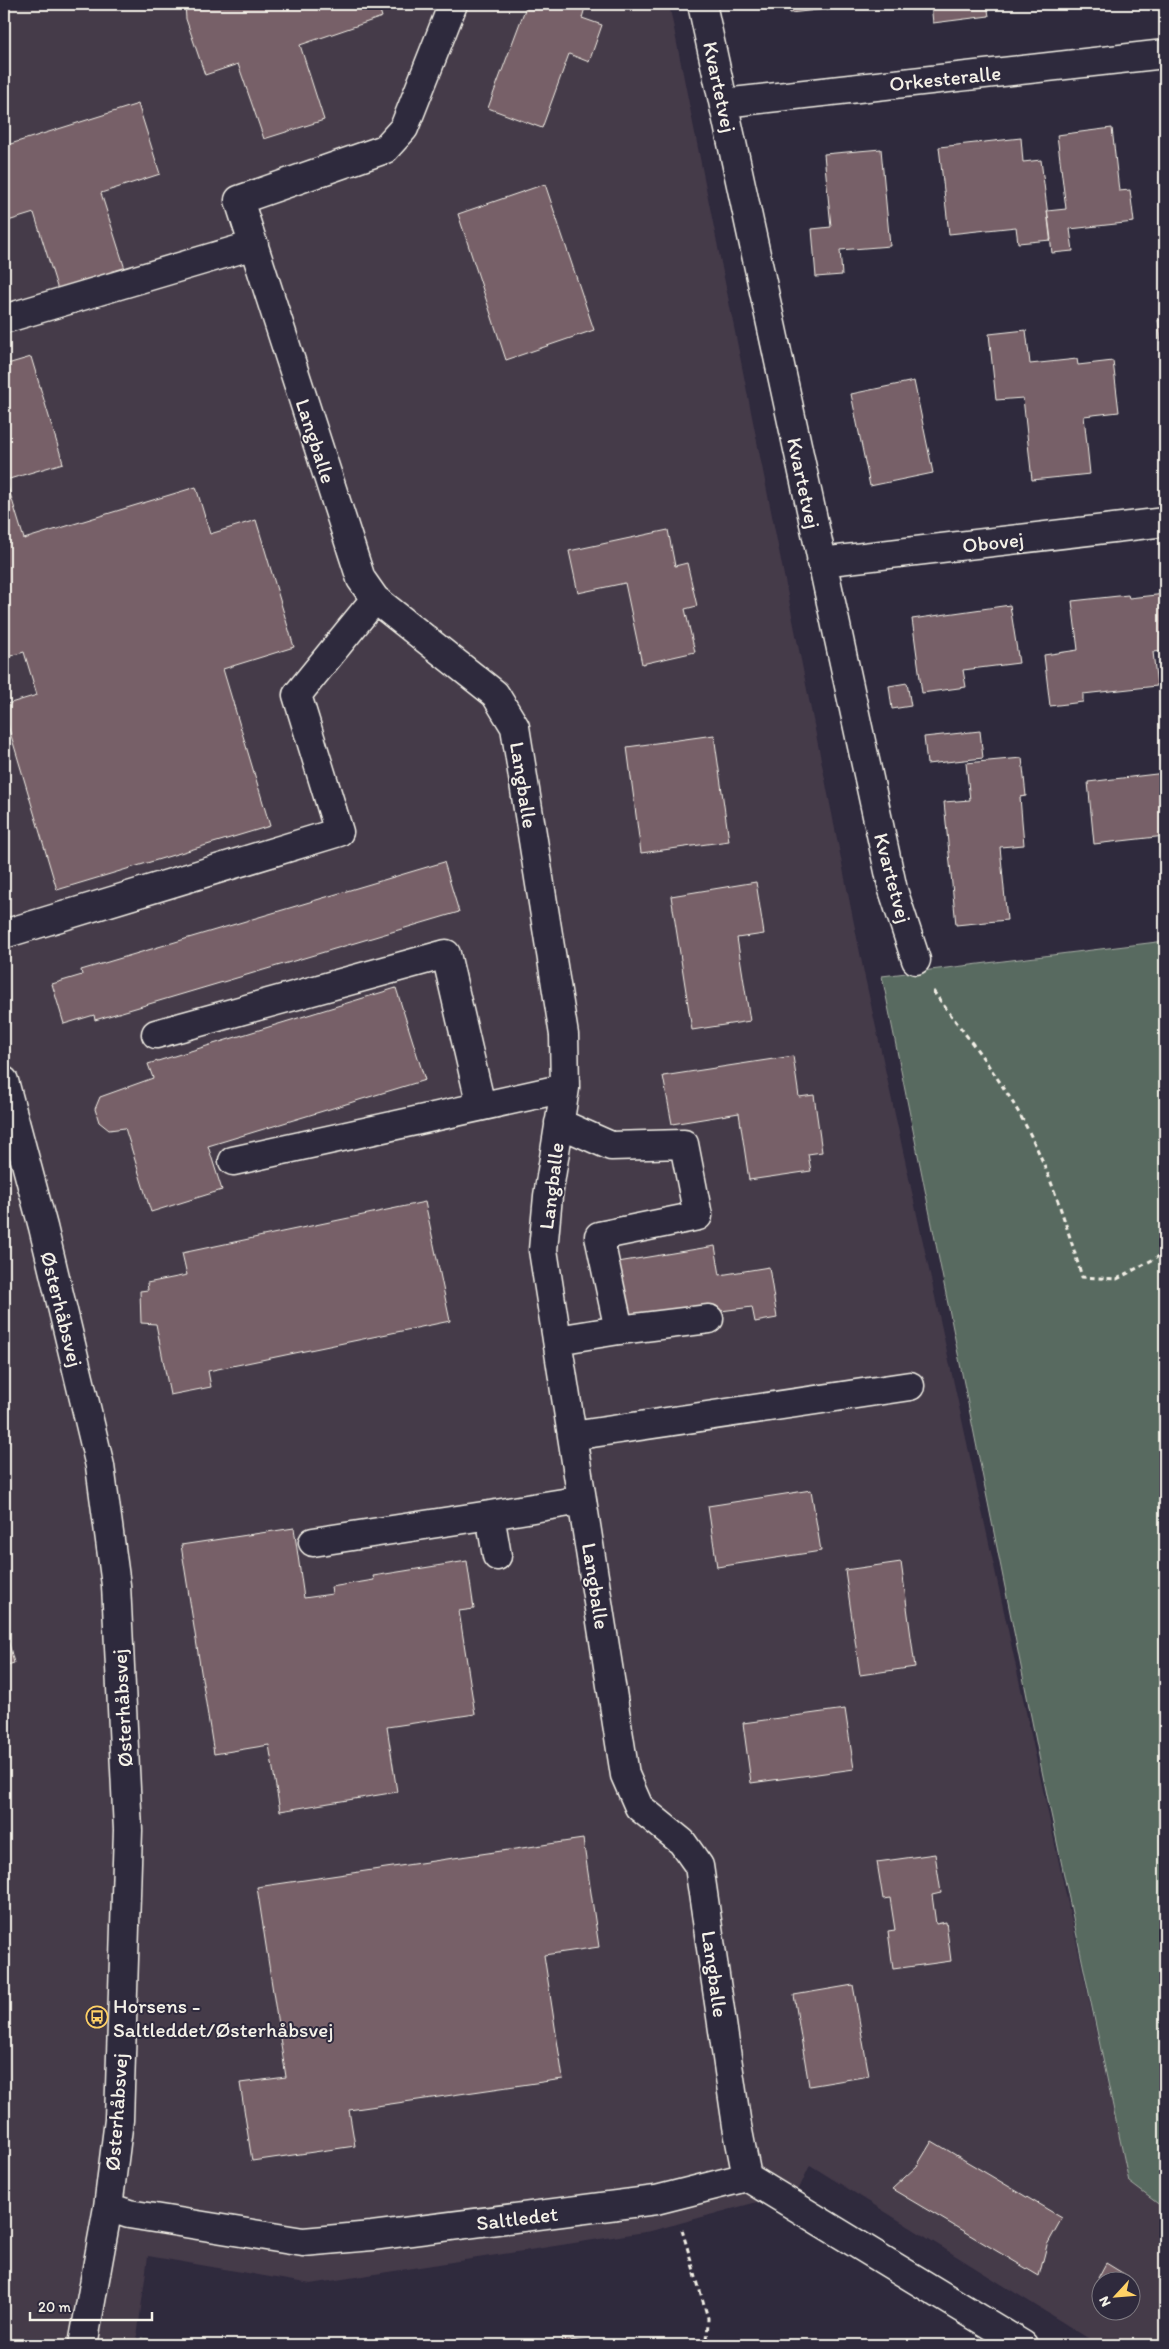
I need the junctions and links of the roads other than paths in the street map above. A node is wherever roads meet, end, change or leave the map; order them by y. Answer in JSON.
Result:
{"nodes":[{"id":1,"x":453,"y":4,"type":"edge"},
{"id":2,"x":702,"y":4,"type":"edge"},
{"id":3,"x":1165,"y":54,"type":"edge"},
{"id":4,"x":724,"y":104,"type":"junction"},
{"id":5,"x":254,"y":245,"type":"junction"},
{"id":6,"x":4,"y":319,"type":"edge"},
{"id":7,"x":1165,"y":522,"type":"edge"},
{"id":8,"x":821,"y":562,"type":"junction"},
{"id":9,"x":374,"y":599,"type":"junction"},
{"id":10,"x":4,"y":934,"type":"edge"},
{"id":11,"x":916,"y":960,"type":"road end"},
{"id":12,"x":156,"y":1034,"type":"dead end"},
{"id":13,"x":4,"y":1080,"type":"edge"},
{"id":14,"x":564,"y":1088,"type":"junction"},
{"id":15,"x":482,"y":1106,"type":"junction"},
{"id":16,"x":559,"y":1123,"type":"junction"},
{"id":17,"x":233,"y":1161,"type":"dead end"},
{"id":18,"x":709,"y":1319,"type":"dead end"},
{"id":19,"x":620,"y":1330,"type":"junction"},
{"id":20,"x":557,"y":1340,"type":"junction"},
{"id":21,"x":910,"y":1386,"type":"dead end"},
{"id":22,"x":572,"y":1436,"type":"junction"},
{"id":23,"x":582,"y":1500,"type":"junction"},
{"id":24,"x":490,"y":1514,"type":"junction"},
{"id":25,"x":313,"y":1542,"type":"dead end"},
{"id":26,"x":497,"y":1556,"type":"dead end"},
{"id":27,"x":747,"y":2177,"type":"junction"},
{"id":28,"x":108,"y":2208,"type":"junction"},
{"id":29,"x":83,"y":2345,"type":"edge"},
{"id":30,"x":1023,"y":2345,"type":"edge"}],
"edges":[{"from":1,"to":5,"type":"street","name":"Langballe"},
{"from":2,"to":4,"type":"street","name":"Kvartetvej"},
{"from":3,"to":4,"type":"street","name":"Orkesteralle"},
{"from":4,"to":8,"type":"street","name":"Kvartetvej"},
{"from":5,"to":6,"type":"street"},
{"from":5,"to":9,"type":"street","name":"Langballe"},
{"from":7,"to":8,"type":"street","name":"Obovej"},
{"from":8,"to":11,"type":"street","name":"Kvartetvej"},
{"from":9,"to":10,"type":"street"},
{"from":9,"to":14,"type":"street","name":"Langballe"},
{"from":12,"to":15,"type":"street"},
{"from":13,"to":28,"type":"street","name":"Østerhåbsvej"},
{"from":14,"to":15,"type":"street"},
{"from":14,"to":16,"type":"street","name":"Langballe"},
{"from":15,"to":17,"type":"street"},
{"from":16,"to":19,"type":"street"},
{"from":16,"to":20,"type":"street","name":"Langballe"},
{"from":18,"to":19,"type":"street"},
{"from":19,"to":20,"type":"street"},
{"from":20,"to":22,"type":"street","name":"Langballe"},
{"from":21,"to":22,"type":"street"},
{"from":22,"to":23,"type":"street","name":"Langballe"},
{"from":23,"to":24,"type":"street"},
{"from":23,"to":27,"type":"street","name":"Langballe"},
{"from":24,"to":25,"type":"street"},
{"from":24,"to":26,"type":"street"},
{"from":27,"to":28,"type":"street","name":"Saltledet"},
{"from":27,"to":30,"type":"street"},
{"from":28,"to":29,"type":"street","name":"Østerhåbsvej"}]}
